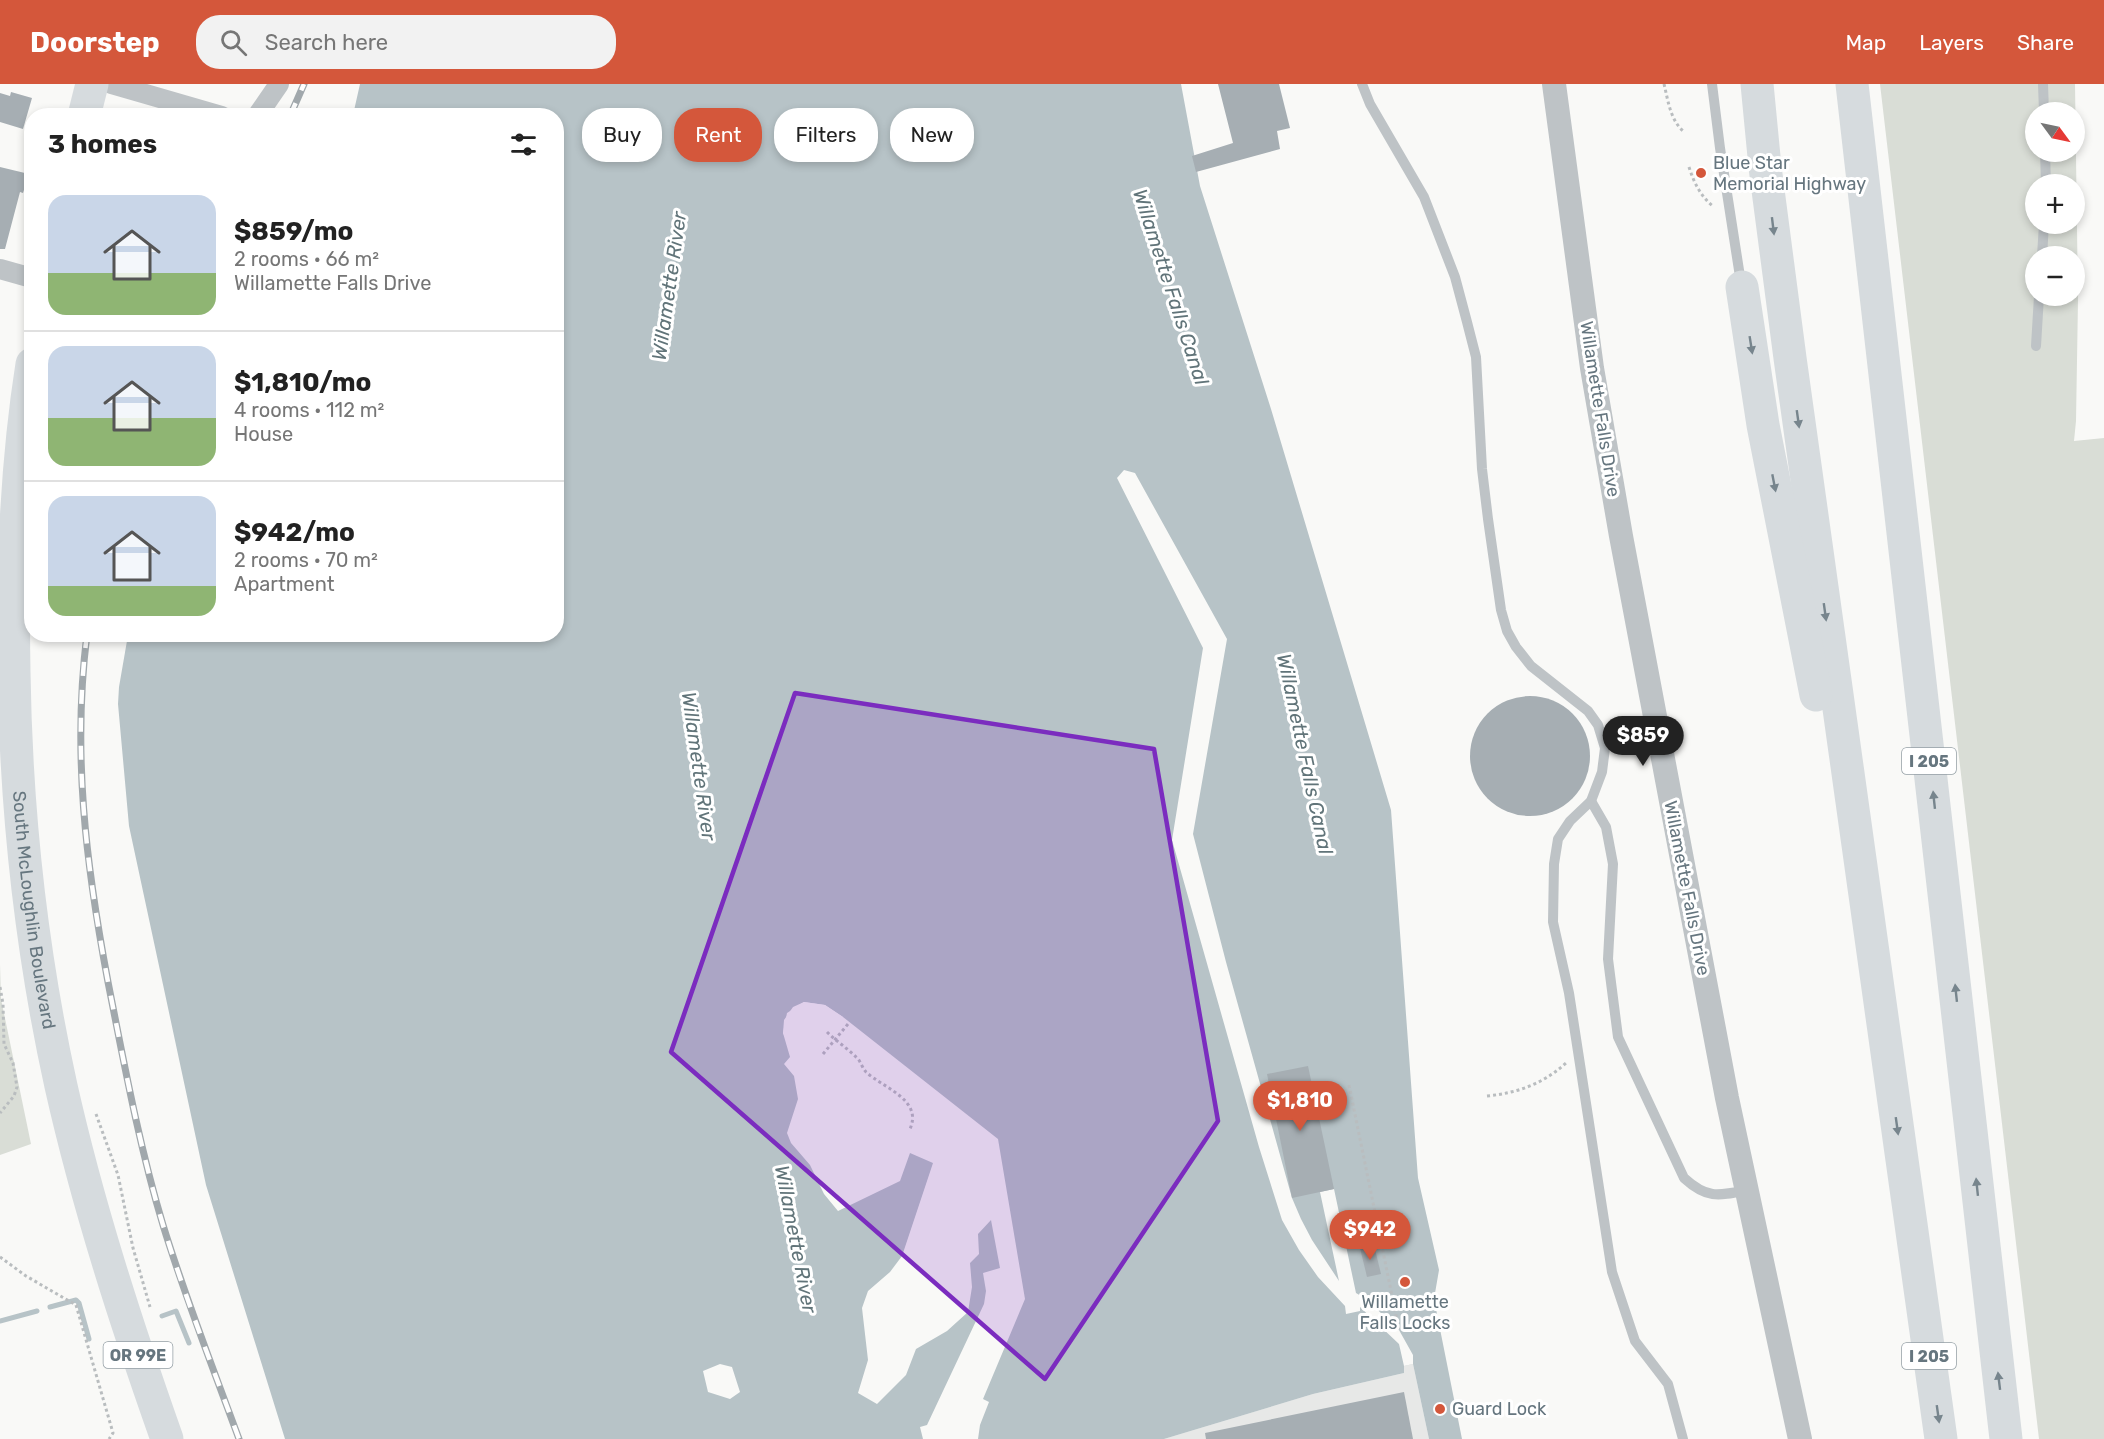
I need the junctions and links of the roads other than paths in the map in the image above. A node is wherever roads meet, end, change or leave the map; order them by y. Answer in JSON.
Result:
{"nodes":[{"id":1,"x":92,"y":84,"type":"edge"},
{"id":2,"x":111,"y":84,"type":"edge"},
{"id":3,"x":279,"y":84,"type":"edge"},
{"id":4,"x":1362,"y":84,"type":"edge"},
{"id":5,"x":1554,"y":84,"type":"edge"},
{"id":6,"x":1713,"y":84,"type":"edge"},
{"id":7,"x":1757,"y":84,"type":"edge"},
{"id":8,"x":1852,"y":84,"type":"edge"},
{"id":9,"x":2043,"y":84,"type":"edge"},
{"id":10,"x":2044,"y":102,"type":"edge"},
{"id":11,"x":86,"y":108,"type":"edge"},
{"id":12,"x":194,"y":108,"type":"edge"},
{"id":13,"x":263,"y":108,"type":"edge"},
{"id":14,"x":0,"y":269,"type":"edge"},
{"id":15,"x":24,"y":276,"type":"edge"},
{"id":16,"x":1742,"y":287,"type":"joint"},
{"id":17,"x":2038,"y":306,"type":"edge"},
{"id":18,"x":2036,"y":346,"type":"dead end"},
{"id":19,"x":24,"y":409,"type":"edge"},
{"id":20,"x":1591,"y":801,"type":"junction"},
{"id":21,"x":1889,"y":1068,"type":"junction"},
{"id":22,"x":1747,"y":1190,"type":"junction"},
{"id":23,"x":167,"y":1439,"type":"edge"},
{"id":24,"x":1683,"y":1439,"type":"edge"},
{"id":25,"x":1800,"y":1439,"type":"edge"},
{"id":26,"x":1941,"y":1439,"type":"edge"},
{"id":27,"x":2006,"y":1439,"type":"edge"}],
"edges":[{"from":1,"to":11,"type":"highway"},
{"from":2,"to":12,"type":"street"},
{"from":3,"to":13,"type":"street"},
{"from":4,"to":20,"type":"lane"},
{"from":5,"to":22,"type":"street","name":"Willamette Falls Drive"},
{"from":6,"to":16,"type":"lane"},
{"from":7,"to":21,"type":"highway","number":"I 205","one_way":true},
{"from":27,"to":8,"type":"highway","number":"I 205","one_way":true},
{"from":9,"to":10,"type":"lane"},
{"from":14,"to":15,"type":"street"},
{"from":16,"to":21,"type":"highway","one_way":true},
{"from":17,"to":18,"type":"lane"},
{"from":19,"to":23,"type":"highway","name":"South McLoughlin Boulevard","number":"OR 99E"},
{"from":20,"to":22,"type":"lane"},
{"from":20,"to":24,"type":"lane"},
{"from":21,"to":26,"type":"highway","number":"I 205","one_way":true},
{"from":22,"to":25,"type":"street","name":"Willamette Falls Drive"}]}
